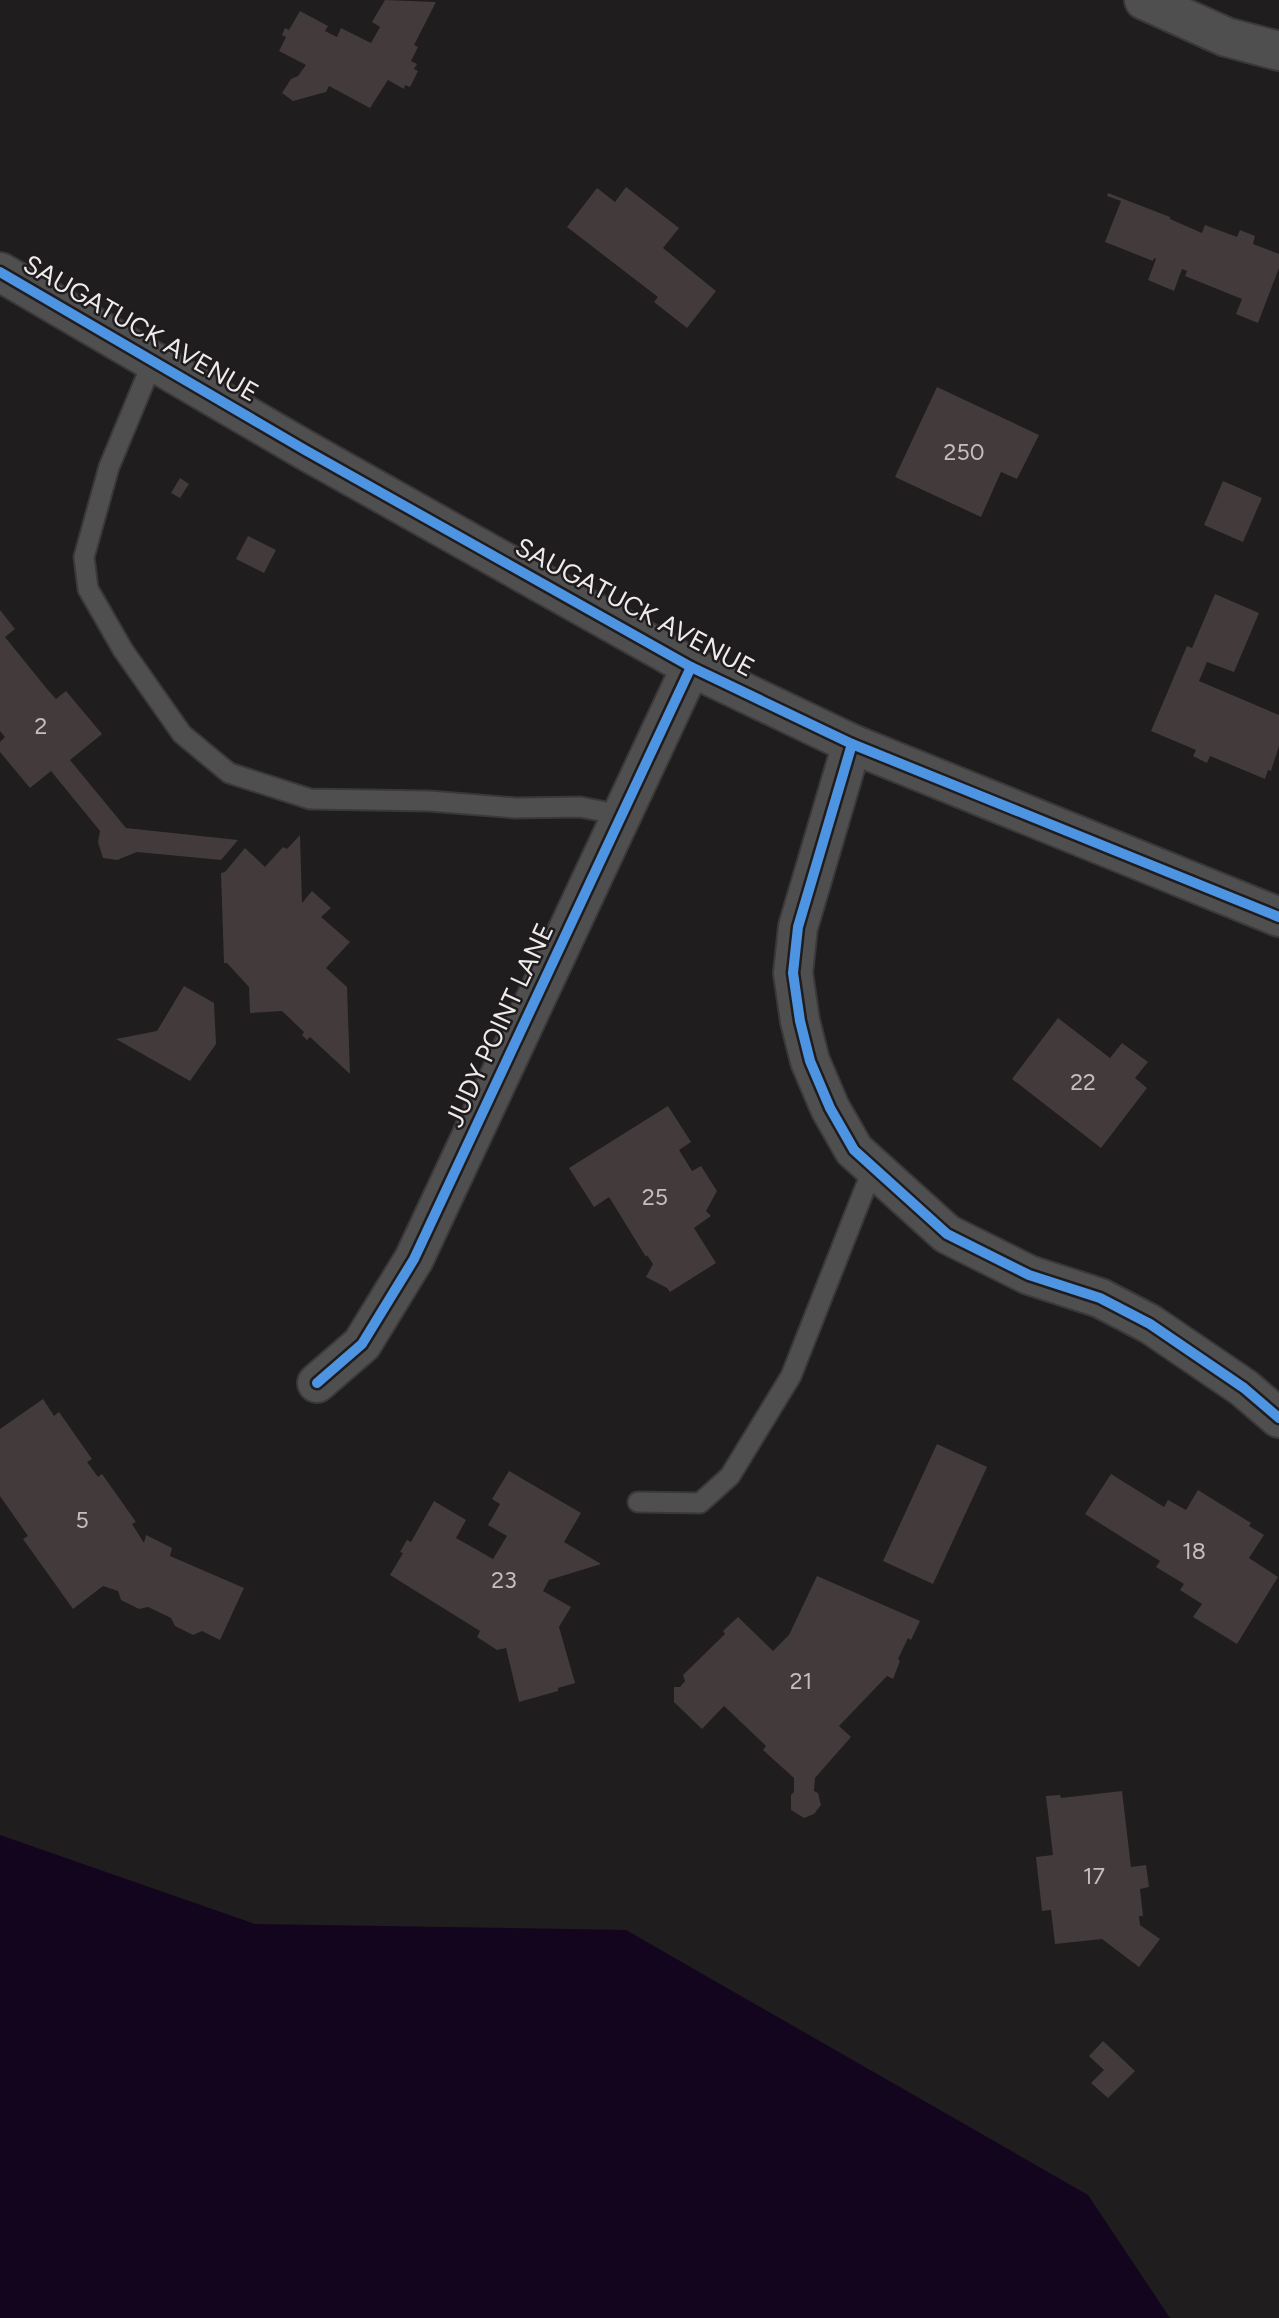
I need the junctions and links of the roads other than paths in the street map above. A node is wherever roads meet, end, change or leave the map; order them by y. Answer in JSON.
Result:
{"nodes":[{"id":1,"x":1144,"y":0,"type":"edge"},
{"id":2,"x":1279,"y":51,"type":"edge"},
{"id":3,"x":0,"y":272,"type":"edge"},
{"id":4,"x":153,"y":361,"type":"junction"},
{"id":5,"x":691,"y":667,"type":"junction"},
{"id":6,"x":852,"y":744,"type":"junction"},
{"id":7,"x":622,"y":815,"type":"junction"},
{"id":8,"x":1279,"y":917,"type":"edge"},
{"id":9,"x":873,"y":1168,"type":"junction"},
{"id":10,"x":317,"y":1383,"type":"dead end"},
{"id":11,"x":1279,"y":1418,"type":"edge"},
{"id":12,"x":638,"y":1502,"type":"dead end"}],
"edges":[{"from":1,"to":2,"type":"street"},
{"from":3,"to":4,"type":"street","name":"SAUGATUCK AVENUE"},
{"from":4,"to":5,"type":"street","name":"SAUGATUCK AVENUE"},
{"from":4,"to":7,"type":"lane"},
{"from":5,"to":6,"type":"street","name":"SAUGATUCK AVENUE"},
{"from":5,"to":7,"type":"street","name":"JUDY POINT LANE"},
{"from":6,"to":8,"type":"street","name":"SAUGATUCK AVENUE"},
{"from":6,"to":9,"type":"street"},
{"from":7,"to":10,"type":"street","name":"JUDY POINT LANE"},
{"from":9,"to":11,"type":"street"},
{"from":9,"to":12,"type":"lane"}]}
